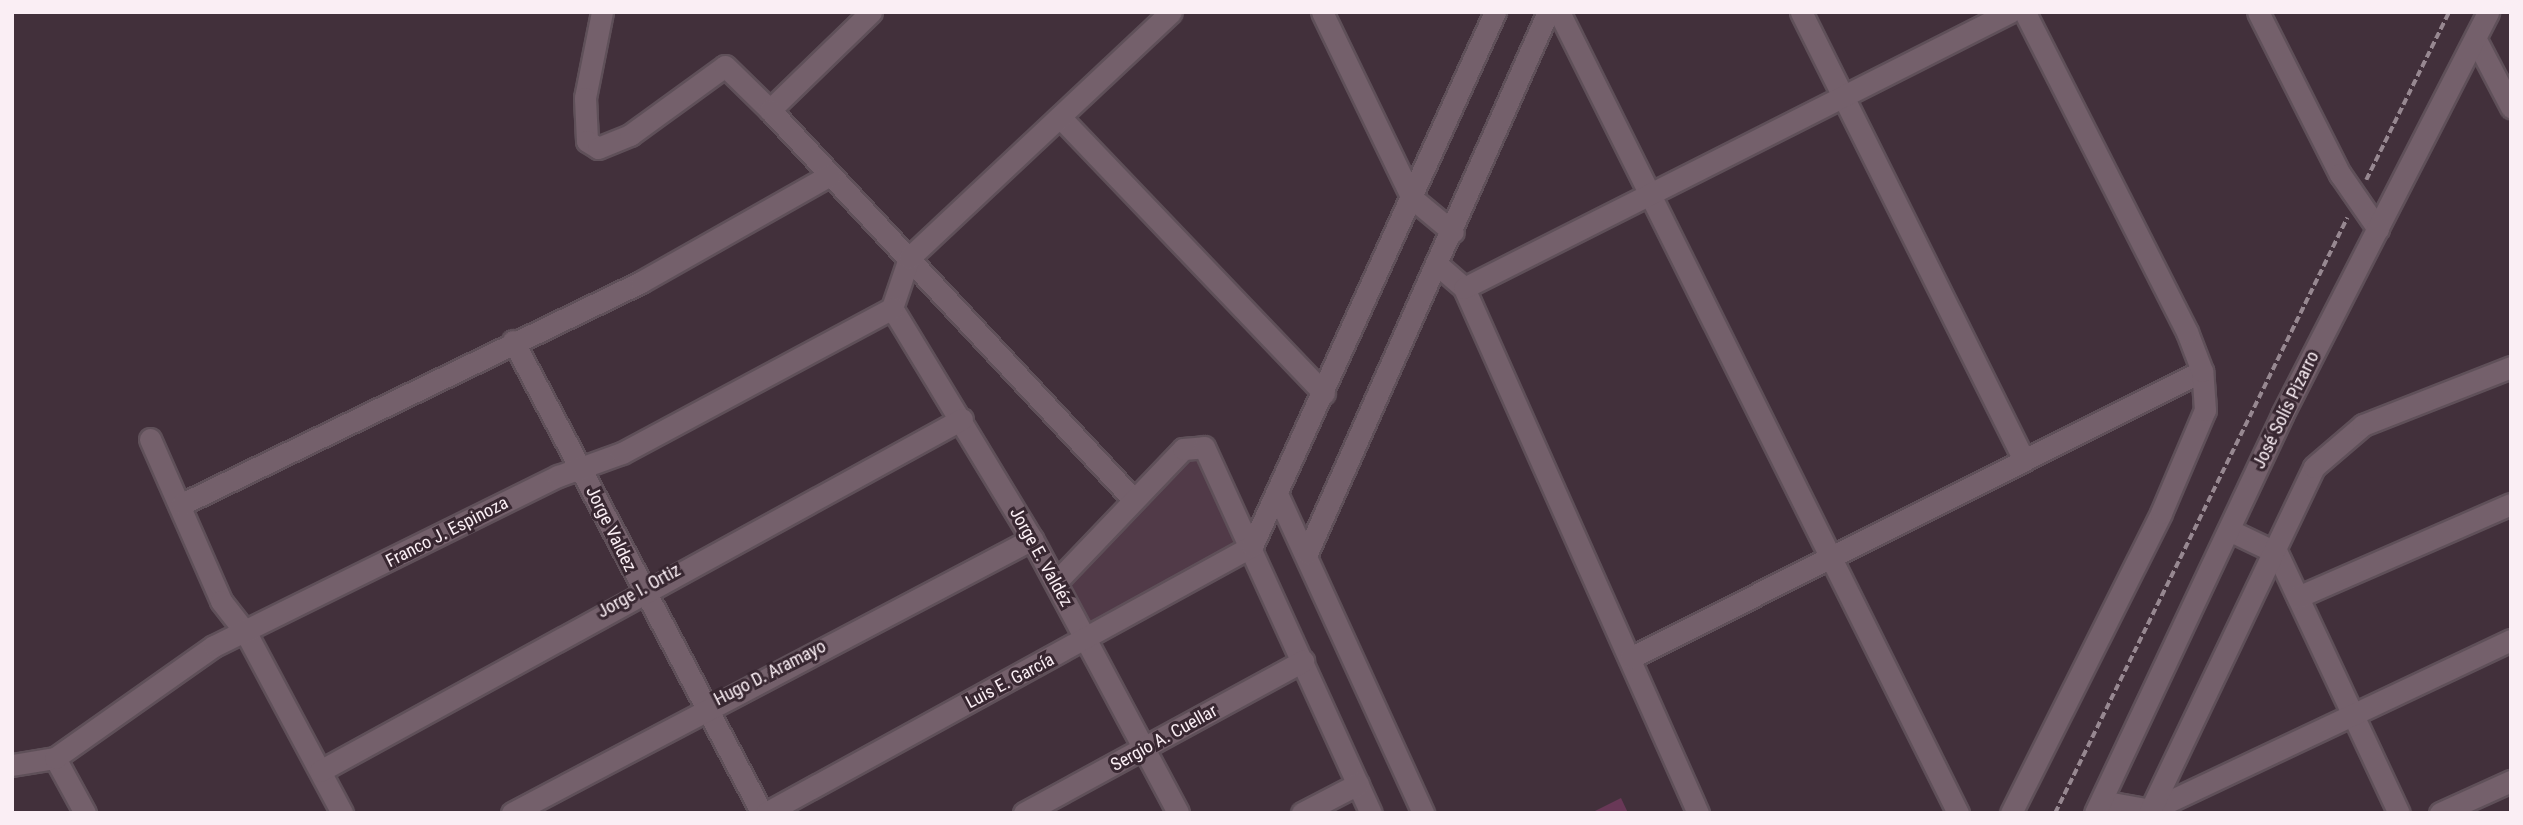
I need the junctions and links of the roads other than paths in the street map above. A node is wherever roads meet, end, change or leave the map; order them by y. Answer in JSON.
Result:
{"nodes":[{"id":1,"x":602,"y":12,"type":"edge"},
{"id":2,"x":871,"y":12,"type":"edge"},
{"id":3,"x":1171,"y":12,"type":"edge"},
{"id":4,"x":1322,"y":12,"type":"edge"},
{"id":5,"x":1495,"y":12,"type":"edge"},
{"id":6,"x":1548,"y":12,"type":"edge"},
{"id":7,"x":1559,"y":12,"type":"edge"},
{"id":8,"x":1801,"y":12,"type":"edge"},
{"id":9,"x":2010,"y":12,"type":"edge"},
{"id":10,"x":2025,"y":12,"type":"edge"},
{"id":11,"x":2258,"y":12,"type":"edge"},
{"id":12,"x":2488,"y":12,"type":"edge"},
{"id":13,"x":2476,"y":40,"type":"junction"},
{"id":14,"x":1843,"y":97,"type":"junction"},
{"id":15,"x":2511,"y":107,"type":"edge"},
{"id":16,"x":770,"y":110,"type":"junction"},
{"id":17,"x":1060,"y":117,"type":"junction"},
{"id":18,"x":830,"y":175,"type":"junction"},
{"id":19,"x":1650,"y":194,"type":"junction"},
{"id":20,"x":1412,"y":198,"type":"junction"},
{"id":21,"x":2378,"y":229,"type":"junction"},
{"id":22,"x":1453,"y":232,"type":"junction"},
{"id":23,"x":909,"y":258,"type":"junction"},
{"id":24,"x":1439,"y":266,"type":"junction"},
{"id":25,"x":1464,"y":288,"type":"junction"},
{"id":26,"x":892,"y":308,"type":"junction"},
{"id":27,"x":513,"y":341,"type":"junction"},
{"id":28,"x":2511,"y":367,"type":"edge"},
{"id":29,"x":2202,"y":371,"type":"junction"},
{"id":30,"x":1324,"y":393,"type":"junction"},
{"id":31,"x":962,"y":419,"type":"junction"},
{"id":32,"x":150,"y":439,"type":"dead end"},
{"id":33,"x":2024,"y":460,"type":"junction"},
{"id":34,"x":581,"y":467,"type":"junction"},
{"id":35,"x":1278,"y":496,"type":"junction"},
{"id":36,"x":1133,"y":499,"type":"junction"},
{"id":37,"x":182,"y":504,"type":"junction"},
{"id":38,"x":2511,"y":504,"type":"edge"},
{"id":39,"x":2229,"y":530,"type":"junction"},
{"id":40,"x":1032,"y":539,"type":"junction"},
{"id":41,"x":1252,"y":546,"type":"junction"},
{"id":42,"x":1307,"y":553,"type":"junction"},
{"id":43,"x":2277,"y":553,"type":"junction"},
{"id":44,"x":1833,"y":556,"type":"junction"},
{"id":45,"x":1056,"y":582,"type":"junction"},
{"id":46,"x":641,"y":589,"type":"junction"},
{"id":47,"x":2298,"y":597,"type":"junction"},
{"id":48,"x":246,"y":633,"type":"junction"},
{"id":49,"x":1088,"y":639,"type":"junction"},
{"id":50,"x":2511,"y":640,"type":"edge"},
{"id":51,"x":1630,"y":657,"type":"junction"},
{"id":52,"x":1303,"y":661,"type":"junction"},
{"id":53,"x":703,"y":708,"type":"junction"},
{"id":54,"x":2352,"y":712,"type":"junction"},
{"id":55,"x":1145,"y":748,"type":"junction"},
{"id":56,"x":55,"y":758,"type":"junction"},
{"id":57,"x":12,"y":765,"type":"edge"},
{"id":58,"x":320,"y":771,"type":"junction"},
{"id":59,"x":2511,"y":781,"type":"edge"},
{"id":60,"x":1358,"y":784,"type":"junction"},
{"id":61,"x":2098,"y":807,"type":"edge"},
{"id":62,"x":2150,"y":811,"type":"edge"},
{"id":63,"x":85,"y":813,"type":"edge"},
{"id":64,"x":342,"y":813,"type":"edge"},
{"id":65,"x":512,"y":813,"type":"edge"},
{"id":66,"x":764,"y":813,"type":"edge"},
{"id":67,"x":1024,"y":813,"type":"edge"},
{"id":68,"x":1178,"y":813,"type":"edge"},
{"id":69,"x":1302,"y":813,"type":"edge"},
{"id":70,"x":1371,"y":813,"type":"edge"},
{"id":71,"x":1423,"y":813,"type":"edge"},
{"id":72,"x":1698,"y":813,"type":"edge"},
{"id":73,"x":1958,"y":813,"type":"edge"},
{"id":74,"x":2011,"y":813,"type":"edge"},
{"id":75,"x":2399,"y":813,"type":"edge"},
{"id":76,"x":2440,"y":813,"type":"edge"}],
"edges":[{"from":1,"to":16,"type":"street"},
{"from":2,"to":16,"type":"street"},
{"from":3,"to":17,"type":"street"},
{"from":4,"to":20,"type":"street"},
{"from":5,"to":20,"type":"street"},
{"from":6,"to":22,"type":"street"},
{"from":7,"to":19,"type":"street"},
{"from":8,"to":14,"type":"street"},
{"from":9,"to":14,"type":"street"},
{"from":10,"to":29,"type":"street"},
{"from":11,"to":21,"type":"street"},
{"from":12,"to":13,"type":"street","name":"José Solís Pizarro"},
{"from":13,"to":15,"type":"street"},
{"from":13,"to":21,"type":"street","name":"José Solís Pizarro"},
{"from":14,"to":19,"type":"street"},
{"from":14,"to":33,"type":"street"},
{"from":16,"to":18,"type":"street"},
{"from":17,"to":23,"type":"street"},
{"from":17,"to":30,"type":"street"},
{"from":18,"to":23,"type":"street"},
{"from":18,"to":27,"type":"street"},
{"from":19,"to":25,"type":"street"},
{"from":19,"to":44,"type":"street"},
{"from":20,"to":22,"type":"street"},
{"from":20,"to":30,"type":"street"},
{"from":21,"to":39,"type":"street","name":"José Solís Pizarro"},
{"from":22,"to":24,"type":"street"},
{"from":23,"to":26,"type":"street"},
{"from":23,"to":36,"type":"street"},
{"from":24,"to":25,"type":"street"},
{"from":24,"to":42,"type":"street"},
{"from":25,"to":51,"type":"street"},
{"from":26,"to":31,"type":"street","name":"Jorge E. Valdéz"},
{"from":26,"to":34,"type":"street","name":"Franco J. Espinoza"},
{"from":27,"to":34,"type":"street","name":"Jorge Valdez"},
{"from":27,"to":37,"type":"street"},
{"from":28,"to":43,"type":"street"},
{"from":29,"to":33,"type":"street"},
{"from":29,"to":74,"type":"street"},
{"from":30,"to":35,"type":"street"},
{"from":31,"to":40,"type":"street","name":"Jorge E. Valdéz"},
{"from":31,"to":46,"type":"street","name":"Jorge I. Ortiz"},
{"from":32,"to":37,"type":"street"},
{"from":33,"to":44,"type":"street"},
{"from":34,"to":46,"type":"street","name":"Jorge Valdez"},
{"from":34,"to":48,"type":"street","name":"Franco J. Espinoza"},
{"from":35,"to":41,"type":"street"},
{"from":35,"to":42,"type":"street"},
{"from":36,"to":41,"type":"street"},
{"from":36,"to":45,"type":"street"},
{"from":37,"to":48,"type":"street"},
{"from":38,"to":47,"type":"street"},
{"from":39,"to":43,"type":"street"},
{"from":39,"to":61,"type":"street","name":"José Solís Pizarro"},
{"from":40,"to":45,"type":"street","name":"Jorge E. Valdéz"},
{"from":40,"to":53,"type":"street","name":"Hugo D. Aramayo"},
{"from":41,"to":49,"type":"street","name":"Luis E. García"},
{"from":41,"to":52,"type":"street"},
{"from":42,"to":71,"type":"street"},
{"from":43,"to":47,"type":"street"},
{"from":43,"to":62,"type":"street"},
{"from":44,"to":51,"type":"street"},
{"from":44,"to":73,"type":"street"},
{"from":45,"to":49,"type":"street","name":"Jorge E. Valdéz"},
{"from":46,"to":53,"type":"street","name":"Jorge Valdez"},
{"from":46,"to":58,"type":"street","name":"Jorge I. Ortiz"},
{"from":47,"to":54,"type":"street"},
{"from":48,"to":56,"type":"street","name":"Franco J. Espinoza"},
{"from":48,"to":58,"type":"street"},
{"from":49,"to":55,"type":"street","name":"Jorge E. Valdéz"},
{"from":49,"to":66,"type":"street","name":"Luis E. García"},
{"from":50,"to":54,"type":"street"},
{"from":51,"to":72,"type":"street"},
{"from":52,"to":55,"type":"street","name":"Sergio A. Cuellar"},
{"from":52,"to":60,"type":"street"},
{"from":53,"to":65,"type":"street","name":"Hugo D. Aramayo"},
{"from":53,"to":66,"type":"street","name":"Jorge Valdez"},
{"from":54,"to":62,"type":"street"},
{"from":54,"to":75,"type":"street"},
{"from":55,"to":67,"type":"street","name":"Sergio A. Cuellar"},
{"from":55,"to":68,"type":"street","name":"Jorge E. Valdéz"},
{"from":56,"to":57,"type":"street","name":"Franco J. Espinoza"},
{"from":56,"to":63,"type":"street"},
{"from":58,"to":64,"type":"street"},
{"from":59,"to":76,"type":"street"},
{"from":60,"to":69,"type":"street"},
{"from":60,"to":70,"type":"street"},
{"from":61,"to":62,"type":"street"}]}
